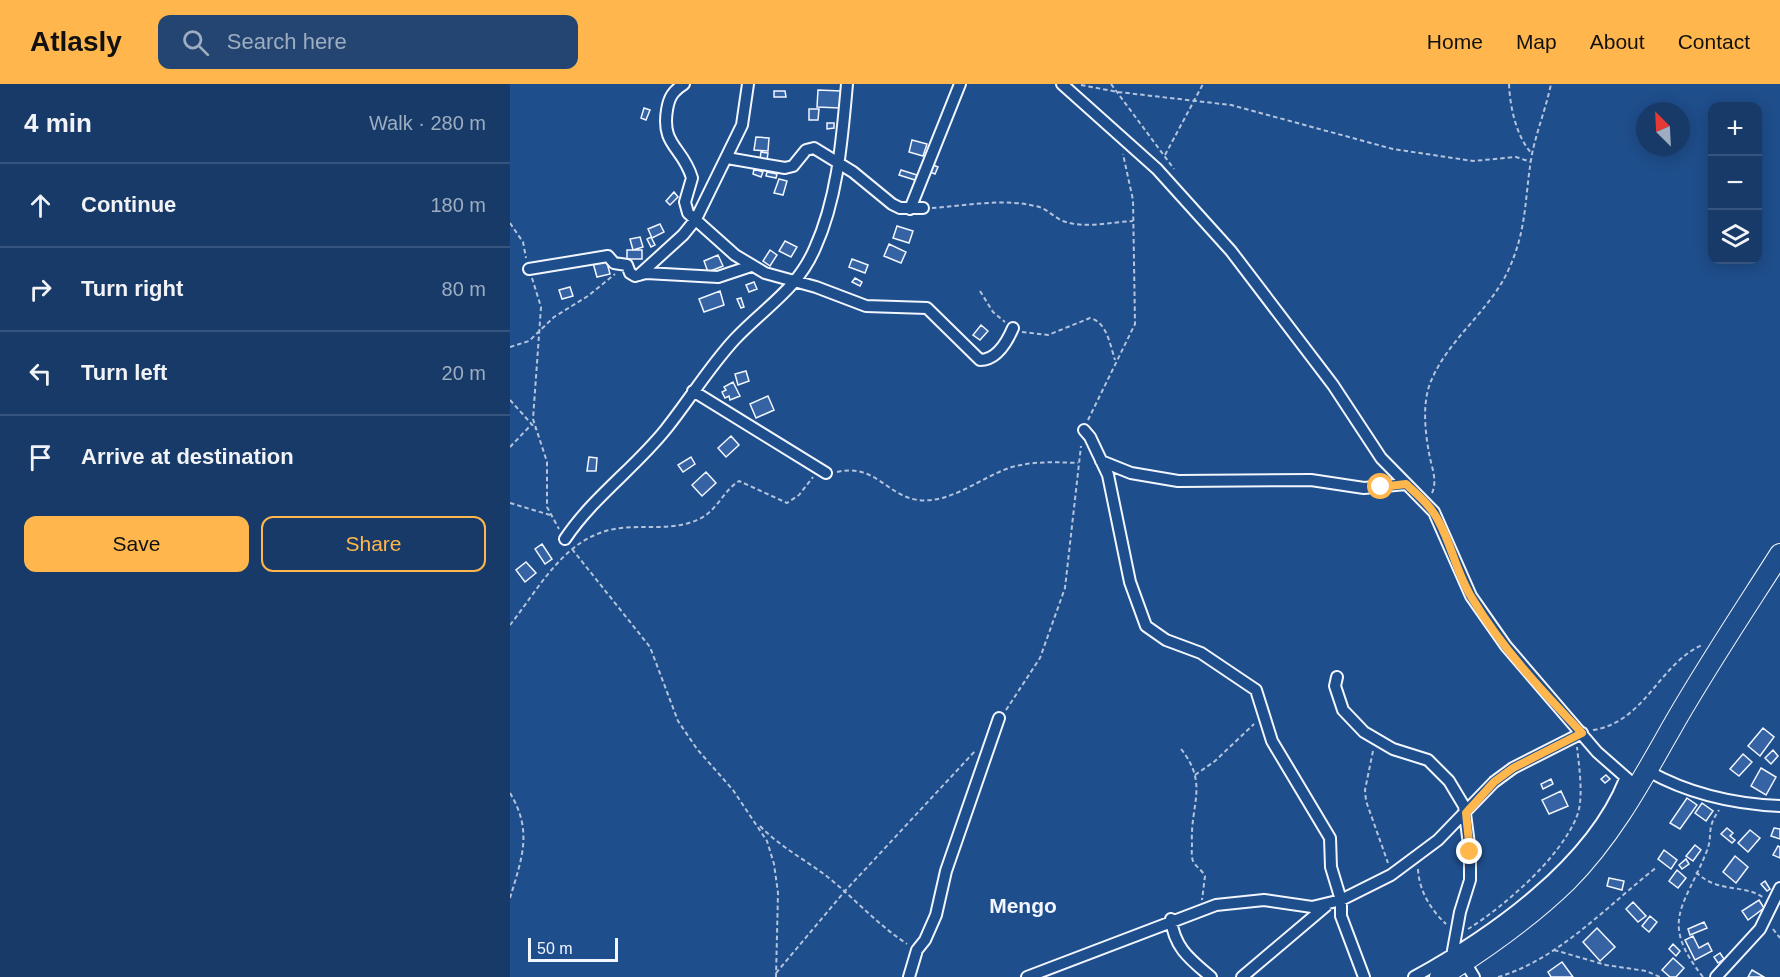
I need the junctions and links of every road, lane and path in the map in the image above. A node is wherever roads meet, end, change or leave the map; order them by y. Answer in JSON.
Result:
{"nodes":[{"id":1,"x":684,"y":84,"type":"edge"},
{"id":2,"x":748,"y":84,"type":"edge"},
{"id":3,"x":847,"y":84,"type":"edge"},
{"id":4,"x":960,"y":84,"type":"edge"},
{"id":5,"x":1062,"y":84,"type":"edge"},
{"id":6,"x":1079,"y":84,"type":"edge"},
{"id":7,"x":1112,"y":84,"type":"edge"},
{"id":8,"x":1203,"y":84,"type":"edge"},
{"id":9,"x":1509,"y":84,"type":"edge"},
{"id":10,"x":1551,"y":84,"type":"edge"},
{"id":11,"x":1118,"y":92,"type":"junction"},
{"id":12,"x":1195,"y":100,"type":"junction"},
{"id":13,"x":1117,"y":134,"type":"junction"},
{"id":14,"x":1532,"y":154,"type":"junction"},
{"id":15,"x":1164,"y":155,"type":"junction"},
{"id":16,"x":727,"y":158,"type":"junction"},
{"id":17,"x":1531,"y":162,"type":"junction"},
{"id":18,"x":838,"y":163,"type":"junction"},
{"id":19,"x":1176,"y":173,"type":"dead end"},
{"id":20,"x":923,"y":208,"type":"joint"},
{"id":21,"x":910,"y":209,"type":"junction"},
{"id":22,"x":696,"y":219,"type":"junction"},
{"id":23,"x":1133,"y":220,"type":"junction"},
{"id":24,"x":510,"y":223,"type":"edge"},
{"id":25,"x":625,"y":264,"type":"junction"},
{"id":26,"x":751,"y":266,"type":"junction"},
{"id":27,"x":529,"y":269,"type":"junction"},
{"id":28,"x":639,"y":275,"type":"junction"},
{"id":29,"x":796,"y":281,"type":"junction"},
{"id":30,"x":980,"y":291,"type":"dead end"},
{"id":31,"x":1013,"y":328,"type":"junction"},
{"id":32,"x":540,"y":331,"type":"junction"},
{"id":33,"x":510,"y":347,"type":"edge"},
{"id":34,"x":1115,"y":361,"type":"junction"},
{"id":35,"x":693,"y":391,"type":"junction"},
{"id":36,"x":510,"y":400,"type":"edge"},
{"id":37,"x":531,"y":425,"type":"junction"},
{"id":38,"x":536,"y":430,"type":"junction"},
{"id":39,"x":1084,"y":430,"type":"junction"},
{"id":40,"x":510,"y":447,"type":"edge"},
{"id":41,"x":1101,"y":461,"type":"junction"},
{"id":42,"x":1078,"y":463,"type":"junction"},
{"id":43,"x":822,"y":472,"type":"junction"},
{"id":44,"x":1406,"y":484,"type":"junction"},
{"id":45,"x":510,"y":503,"type":"edge"},
{"id":46,"x":1426,"y":503,"type":"junction"},
{"id":47,"x":550,"y":515,"type":"junction"},
{"id":48,"x":568,"y":544,"type":"junction"},
{"id":49,"x":1779,"y":556,"type":"edge"},
{"id":50,"x":510,"y":625,"type":"edge"},
{"id":51,"x":1728,"y":636,"type":"junction"},
{"id":52,"x":1337,"y":677,"type":"dead end"},
{"id":53,"x":1264,"y":713,"type":"junction"},
{"id":54,"x":999,"y":718,"type":"joint"},
{"id":55,"x":1579,"y":734,"type":"junction"},
{"id":56,"x":1374,"y":739,"type":"junction"},
{"id":57,"x":981,"y":744,"type":"dead end"},
{"id":58,"x":1181,"y":749,"type":"dead end"},
{"id":59,"x":1195,"y":775,"type":"junction"},
{"id":60,"x":1637,"y":779,"type":"junction"},
{"id":61,"x":510,"y":793,"type":"edge"},
{"id":62,"x":1726,"y":800,"type":"junction"},
{"id":63,"x":1780,"y":806,"type":"edge"},
{"id":64,"x":1466,"y":813,"type":"junction"},
{"id":65,"x":755,"y":822,"type":"junction"},
{"id":66,"x":1417,"y":856,"type":"junction"},
{"id":67,"x":1657,"y":867,"type":"dead end"},
{"id":68,"x":1696,"y":872,"type":"junction"},
{"id":69,"x":1391,"y":875,"type":"junction"},
{"id":70,"x":1780,"y":888,"type":"edge"},
{"id":71,"x":844,"y":891,"type":"junction"},
{"id":72,"x":510,"y":898,"type":"edge"},
{"id":73,"x":1341,"y":900,"type":"junction"},
{"id":74,"x":1772,"y":904,"type":"junction"},
{"id":75,"x":1326,"y":906,"type":"junction"},
{"id":76,"x":1204,"y":908,"type":"junction"},
{"id":77,"x":1172,"y":920,"type":"junction"},
{"id":78,"x":1458,"y":933,"type":"junction"},
{"id":79,"x":917,"y":950,"type":"junction"},
{"id":80,"x":1554,"y":950,"type":"junction"},
{"id":81,"x":1464,"y":965,"type":"edge"},
{"id":82,"x":1048,"y":973,"type":"edge"},
{"id":83,"x":776,"y":975,"type":"edge"},
{"id":84,"x":909,"y":977,"type":"edge"},
{"id":85,"x":1027,"y":977,"type":"edge"},
{"id":86,"x":1211,"y":977,"type":"edge"},
{"id":87,"x":1242,"y":977,"type":"edge"},
{"id":88,"x":1364,"y":977,"type":"edge"},
{"id":89,"x":1414,"y":977,"type":"edge"},
{"id":90,"x":1440,"y":977,"type":"edge"},
{"id":91,"x":1498,"y":977,"type":"edge"},
{"id":92,"x":1660,"y":977,"type":"edge"},
{"id":93,"x":1703,"y":977,"type":"edge"},
{"id":94,"x":1716,"y":977,"type":"edge"}],
"edges":[{"from":1,"to":22,"type":"street"},
{"from":2,"to":16,"type":"street"},
{"from":3,"to":18,"type":"street"},
{"from":4,"to":21,"type":"street"},
{"from":5,"to":13,"type":"street"},
{"from":6,"to":11,"type":"path"},
{"from":7,"to":11,"type":"path"},
{"from":8,"to":12,"type":"path"},
{"from":9,"to":14,"type":"path"},
{"from":10,"to":14,"type":"path"},
{"from":11,"to":12,"type":"path"},
{"from":11,"to":15,"type":"path"},
{"from":12,"to":15,"type":"path"},
{"from":12,"to":17,"type":"path"},
{"from":13,"to":23,"type":"path"},
{"from":13,"to":44,"type":"street"},
{"from":14,"to":17,"type":"path"},
{"from":15,"to":19,"type":"path"},
{"from":16,"to":18,"type":"street"},
{"from":16,"to":22,"type":"street"},
{"from":17,"to":46,"type":"path"},
{"from":18,"to":21,"type":"street"},
{"from":18,"to":29,"type":"street"},
{"from":20,"to":21,"type":"street"},
{"from":20,"to":23,"type":"path"},
{"from":22,"to":26,"type":"street"},
{"from":22,"to":28,"type":"street"},
{"from":23,"to":34,"type":"path"},
{"from":24,"to":27,"type":"path"},
{"from":25,"to":27,"type":"street"},
{"from":25,"to":28,"type":"street"},
{"from":25,"to":32,"type":"path"},
{"from":26,"to":28,"type":"street"},
{"from":26,"to":29,"type":"street"},
{"from":27,"to":32,"type":"path"},
{"from":29,"to":31,"type":"street"},
{"from":29,"to":35,"type":"street"},
{"from":30,"to":31,"type":"path"},
{"from":31,"to":34,"type":"path"},
{"from":32,"to":33,"type":"path"},
{"from":32,"to":38,"type":"path"},
{"from":34,"to":39,"type":"path"},
{"from":35,"to":43,"type":"street"},
{"from":35,"to":48,"type":"street"},
{"from":36,"to":37,"type":"path"},
{"from":37,"to":38,"type":"path"},
{"from":37,"to":40,"type":"path"},
{"from":38,"to":47,"type":"path"},
{"from":39,"to":41,"type":"street"},
{"from":39,"to":42,"type":"path"},
{"from":41,"to":44,"type":"street"},
{"from":41,"to":53,"type":"street"},
{"from":42,"to":43,"type":"path"},
{"from":42,"to":54,"type":"path"},
{"from":43,"to":48,"type":"path"},
{"from":44,"to":46,"type":"street"},
{"from":45,"to":47,"type":"path"},
{"from":46,"to":55,"type":"street"},
{"from":47,"to":48,"type":"path"},
{"from":48,"to":50,"type":"path"},
{"from":48,"to":65,"type":"path"},
{"from":49,"to":51,"type":"highway"},
{"from":51,"to":55,"type":"path"},
{"from":51,"to":60,"type":"highway"},
{"from":52,"to":56,"type":"street"},
{"from":53,"to":59,"type":"path"},
{"from":53,"to":73,"type":"street"},
{"from":54,"to":79,"type":"street"},
{"from":55,"to":60,"type":"street"},
{"from":55,"to":64,"type":"street"},
{"from":55,"to":78,"type":"path"},
{"from":56,"to":64,"type":"street"},
{"from":56,"to":69,"type":"path"},
{"from":57,"to":71,"type":"path"},
{"from":58,"to":59,"type":"path"},
{"from":59,"to":76,"type":"path"},
{"from":60,"to":62,"type":"street"},
{"from":60,"to":81,"type":"highway"},
{"from":61,"to":72,"type":"path"},
{"from":62,"to":63,"type":"street"},
{"from":62,"to":68,"type":"path"},
{"from":64,"to":66,"type":"street"},
{"from":64,"to":78,"type":"street"},
{"from":65,"to":71,"type":"path"},
{"from":65,"to":83,"type":"path"},
{"from":66,"to":69,"type":"street"},
{"from":66,"to":78,"type":"path"},
{"from":67,"to":80,"type":"path"},
{"from":68,"to":74,"type":"path"},
{"from":68,"to":93,"type":"path"},
{"from":69,"to":73,"type":"street"},
{"from":70,"to":74,"type":"street"},
{"from":71,"to":79,"type":"path"},
{"from":71,"to":83,"type":"path"},
{"from":73,"to":75,"type":"street"},
{"from":73,"to":88,"type":"street"},
{"from":74,"to":94,"type":"street"},
{"from":75,"to":76,"type":"street"},
{"from":75,"to":87,"type":"street"},
{"from":76,"to":77,"type":"street"},
{"from":77,"to":82,"type":"street"},
{"from":77,"to":86,"type":"street"},
{"from":78,"to":81,"type":"street"},
{"from":79,"to":84,"type":"street"},
{"from":80,"to":91,"type":"path"},
{"from":80,"to":92,"type":"path"},
{"from":81,"to":89,"type":"street"},
{"from":81,"to":90,"type":"highway"},
{"from":82,"to":85,"type":"street"}]}
